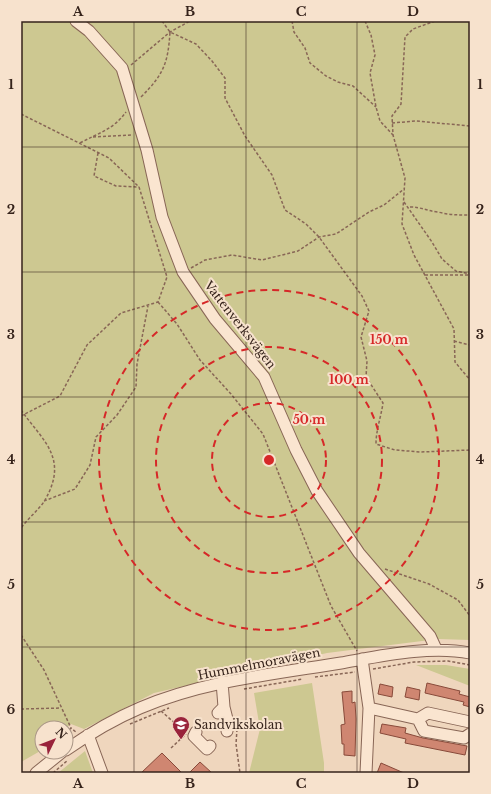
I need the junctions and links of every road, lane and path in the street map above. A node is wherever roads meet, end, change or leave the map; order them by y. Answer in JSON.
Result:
{"nodes":[{"id":1,"x":76,"y":21,"type":"edge"},
{"id":2,"x":162,"y":21,"type":"edge"},
{"id":3,"x":190,"y":21,"type":"edge"},
{"id":4,"x":292,"y":21,"type":"edge"},
{"id":5,"x":365,"y":21,"type":"edge"},
{"id":6,"x":435,"y":21,"type":"edge"},
{"id":7,"x":170,"y":32,"type":"junction"},
{"id":8,"x":124,"y":72,"type":"junction"},
{"id":9,"x":134,"y":103,"type":"junction"},
{"id":10,"x":376,"y":107,"type":"junction"},
{"id":11,"x":21,"y":114,"type":"edge"},
{"id":12,"x":392,"y":123,"type":"junction"},
{"id":13,"x":470,"y":126,"type":"edge"},
{"id":14,"x":143,"y":135,"type":"junction"},
{"id":15,"x":392,"y":135,"type":"junction"},
{"id":16,"x":91,"y":137,"type":"junction"},
{"id":17,"x":79,"y":143,"type":"junction"},
{"id":18,"x":98,"y":153,"type":"junction"},
{"id":19,"x":139,"y":187,"type":"junction"},
{"id":20,"x":404,"y":189,"type":"junction"},
{"id":21,"x":403,"y":201,"type":"junction"},
{"id":22,"x":410,"y":207,"type":"junction"},
{"id":23,"x":470,"y":215,"type":"edge"},
{"id":24,"x":319,"y":237,"type":"junction"},
{"id":25,"x":183,"y":272,"type":"junction"},
{"id":26,"x":470,"y":274,"type":"edge"},
{"id":27,"x":425,"y":275,"type":"junction"},
{"id":28,"x":158,"y":302,"type":"junction"},
{"id":29,"x":148,"y":306,"type":"junction"},
{"id":30,"x":454,"y":341,"type":"junction"},
{"id":31,"x":470,"y":344,"type":"edge"},
{"id":32,"x":470,"y":380,"type":"edge"},
{"id":33,"x":21,"y":410,"type":"edge"},
{"id":34,"x":24,"y":415,"type":"junction"},
{"id":35,"x":21,"y":416,"type":"edge"},
{"id":36,"x":470,"y":450,"type":"edge"},
{"id":37,"x":44,"y":501,"type":"junction"},
{"id":38,"x":21,"y":528,"type":"edge"},
{"id":39,"x":372,"y":570,"type":"junction"},
{"id":40,"x":470,"y":616,"type":"edge"},
{"id":41,"x":21,"y":635,"type":"edge"},
{"id":42,"x":436,"y":649,"type":"junction"},
{"id":43,"x":470,"y":653,"type":"edge"},
{"id":44,"x":362,"y":659,"type":"junction"},
{"id":45,"x":470,"y":665,"type":"edge"},
{"id":46,"x":364,"y":670,"type":"junction"},
{"id":47,"x":222,"y":682,"type":"junction"},
{"id":48,"x":238,"y":690,"type":"dead end"},
{"id":49,"x":173,"y":706,"type":"dead end"},
{"id":50,"x":61,"y":708,"type":"junction"},
{"id":51,"x":369,"y":708,"type":"junction"},
{"id":52,"x":21,"y":709,"type":"edge"},
{"id":53,"x":161,"y":711,"type":"junction"},
{"id":54,"x":418,"y":719,"type":"junction"},
{"id":55,"x":67,"y":720,"type":"edge"},
{"id":56,"x":470,"y":722,"type":"edge"},
{"id":57,"x":129,"y":724,"type":"dead end"},
{"id":58,"x":226,"y":731,"type":"dead end"},
{"id":59,"x":196,"y":732,"type":"dead end"},
{"id":60,"x":470,"y":734,"type":"edge"},
{"id":61,"x":88,"y":735,"type":"junction"},
{"id":62,"x":74,"y":746,"type":"edge"},
{"id":63,"x":210,"y":746,"type":"dead end"},
{"id":64,"x":171,"y":748,"type":"dead end"},
{"id":65,"x":56,"y":760,"type":"edge"},
{"id":66,"x":61,"y":760,"type":"edge"},
{"id":67,"x":36,"y":773,"type":"edge"},
{"id":68,"x":53,"y":773,"type":"edge"},
{"id":69,"x":102,"y":773,"type":"edge"},
{"id":70,"x":366,"y":773,"type":"edge"}],
"edges":[{"from":1,"to":8,"type":"street","name":"Vattenverksvägen"},
{"from":2,"to":7,"type":"path"},
{"from":3,"to":7,"type":"path"},
{"from":4,"to":10,"type":"path"},
{"from":5,"to":10,"type":"path"},
{"from":6,"to":12,"type":"path"},
{"from":7,"to":8,"type":"path"},
{"from":7,"to":9,"type":"path"},
{"from":7,"to":24,"type":"path"},
{"from":8,"to":9,"type":"street","name":"Vattenverksvägen"},
{"from":9,"to":14,"type":"street","name":"Vattenverksvägen"},
{"from":9,"to":16,"type":"path"},
{"from":10,"to":15,"type":"path"},
{"from":11,"to":17,"type":"path"},
{"from":12,"to":13,"type":"path"},
{"from":12,"to":15,"type":"path"},
{"from":14,"to":16,"type":"path"},
{"from":14,"to":25,"type":"street","name":"Vattenverksvägen"},
{"from":15,"to":20,"type":"path"},
{"from":16,"to":17,"type":"path"},
{"from":17,"to":18,"type":"path"},
{"from":18,"to":19,"type":"path"},
{"from":18,"to":19,"type":"path"},
{"from":19,"to":28,"type":"path"},
{"from":20,"to":21,"type":"path"},
{"from":20,"to":24,"type":"path"},
{"from":21,"to":22,"type":"path"},
{"from":21,"to":27,"type":"path"},
{"from":22,"to":23,"type":"path"},
{"from":22,"to":26,"type":"path"},
{"from":24,"to":25,"type":"path"},
{"from":24,"to":36,"type":"path"},
{"from":25,"to":39,"type":"street","name":"Vattenverksvägen"},
{"from":26,"to":27,"type":"path"},
{"from":27,"to":30,"type":"path"},
{"from":28,"to":29,"type":"path"},
{"from":28,"to":44,"type":"path"},
{"from":29,"to":34,"type":"path"},
{"from":29,"to":37,"type":"path"},
{"from":30,"to":31,"type":"path"},
{"from":30,"to":32,"type":"path"},
{"from":33,"to":34,"type":"path"},
{"from":34,"to":35,"type":"path"},
{"from":34,"to":37,"type":"path"},
{"from":37,"to":38,"type":"path"},
{"from":39,"to":40,"type":"path"},
{"from":39,"to":42,"type":"street","name":"Vattenverksvägen"},
{"from":41,"to":50,"type":"path"},
{"from":42,"to":43,"type":"street","name":"Hummelmoravägen"},
{"from":42,"to":44,"type":"street","name":"Hummelmoravägen"},
{"from":44,"to":46,"type":"street"},
{"from":44,"to":47,"type":"street","name":"Hummelmoravägen"},
{"from":45,"to":46,"type":"path"},
{"from":46,"to":48,"type":"path"},
{"from":46,"to":51,"type":"street"},
{"from":47,"to":58,"type":"street"},
{"from":47,"to":61,"type":"street","name":"Hummelmoravägen"},
{"from":49,"to":53,"type":"path"},
{"from":50,"to":52,"type":"path"},
{"from":50,"to":55,"type":"path"},
{"from":51,"to":54,"type":"street"},
{"from":51,"to":70,"type":"street"},
{"from":53,"to":57,"type":"path"},
{"from":53,"to":64,"type":"path"},
{"from":54,"to":56,"type":"street"},
{"from":54,"to":60,"type":"street"},
{"from":59,"to":63,"type":"street"},
{"from":61,"to":62,"type":"street","name":"Hummelmoravägen"},
{"from":61,"to":69,"type":"street"},
{"from":65,"to":67,"type":"street","name":"Hummelmoravägen"},
{"from":66,"to":68,"type":"path"}]}
